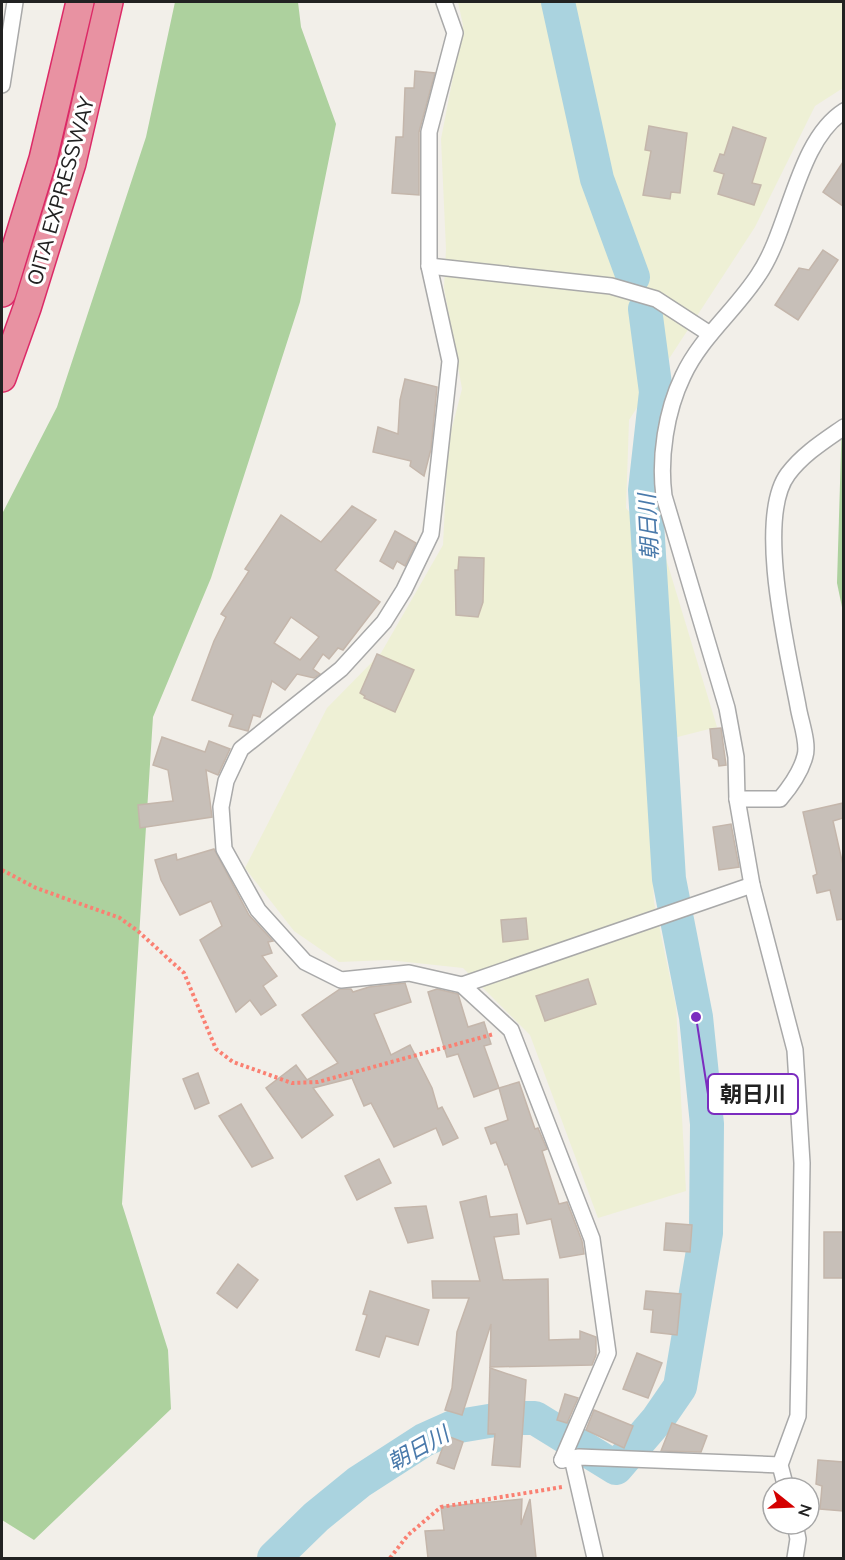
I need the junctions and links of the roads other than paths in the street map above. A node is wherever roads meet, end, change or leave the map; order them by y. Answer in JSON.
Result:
{"nodes":[{"id":1,"x":15,"y":2,"type":"edge"},
{"id":2,"x":80,"y":2,"type":"edge"},
{"id":3,"x":109,"y":2,"type":"edge"},
{"id":4,"x":444,"y":2,"type":"edge"},
{"id":5,"x":2,"y":86,"type":"edge"},
{"id":6,"x":843,"y":111,"type":"edge"},
{"id":7,"x":429,"y":266,"type":"junction"},
{"id":8,"x":2,"y":293,"type":"edge"},
{"id":9,"x":710,"y":334,"type":"junction"},
{"id":10,"x":2,"y":378,"type":"edge"},
{"id":11,"x":843,"y":427,"type":"edge"},
{"id":12,"x":737,"y":799,"type":"junction"},
{"id":13,"x":752,"y":885,"type":"junction"},
{"id":14,"x":462,"y":985,"type":"junction"},
{"id":15,"x":572,"y":1458,"type":"junction"},
{"id":16,"x":780,"y":1466,"type":"junction"},
{"id":17,"x":783,"y":1476,"type":"edge"},
{"id":18,"x":797,"y":1536,"type":"edge"},
{"id":19,"x":595,"y":1558,"type":"edge"},
{"id":20,"x":795,"y":1558,"type":"edge"}],
"edges":[{"from":1,"to":5,"type":"street"},
{"from":2,"to":8,"type":"highway","name":"OITA EXPRESSWAY"},
{"from":3,"to":10,"type":"highway","name":"OITA EXPRESSWAY"},
{"from":4,"to":7,"type":"street"},
{"from":6,"to":9,"type":"street"},
{"from":7,"to":9,"type":"street"},
{"from":7,"to":14,"type":"street"},
{"from":9,"to":12,"type":"street"},
{"from":11,"to":12,"type":"street"},
{"from":12,"to":13,"type":"street"},
{"from":13,"to":14,"type":"street"},
{"from":13,"to":16,"type":"street"},
{"from":14,"to":15,"type":"street"},
{"from":15,"to":16,"type":"street"},
{"from":15,"to":19,"type":"street"},
{"from":16,"to":17,"type":"street"},
{"from":18,"to":20,"type":"street"}]}
